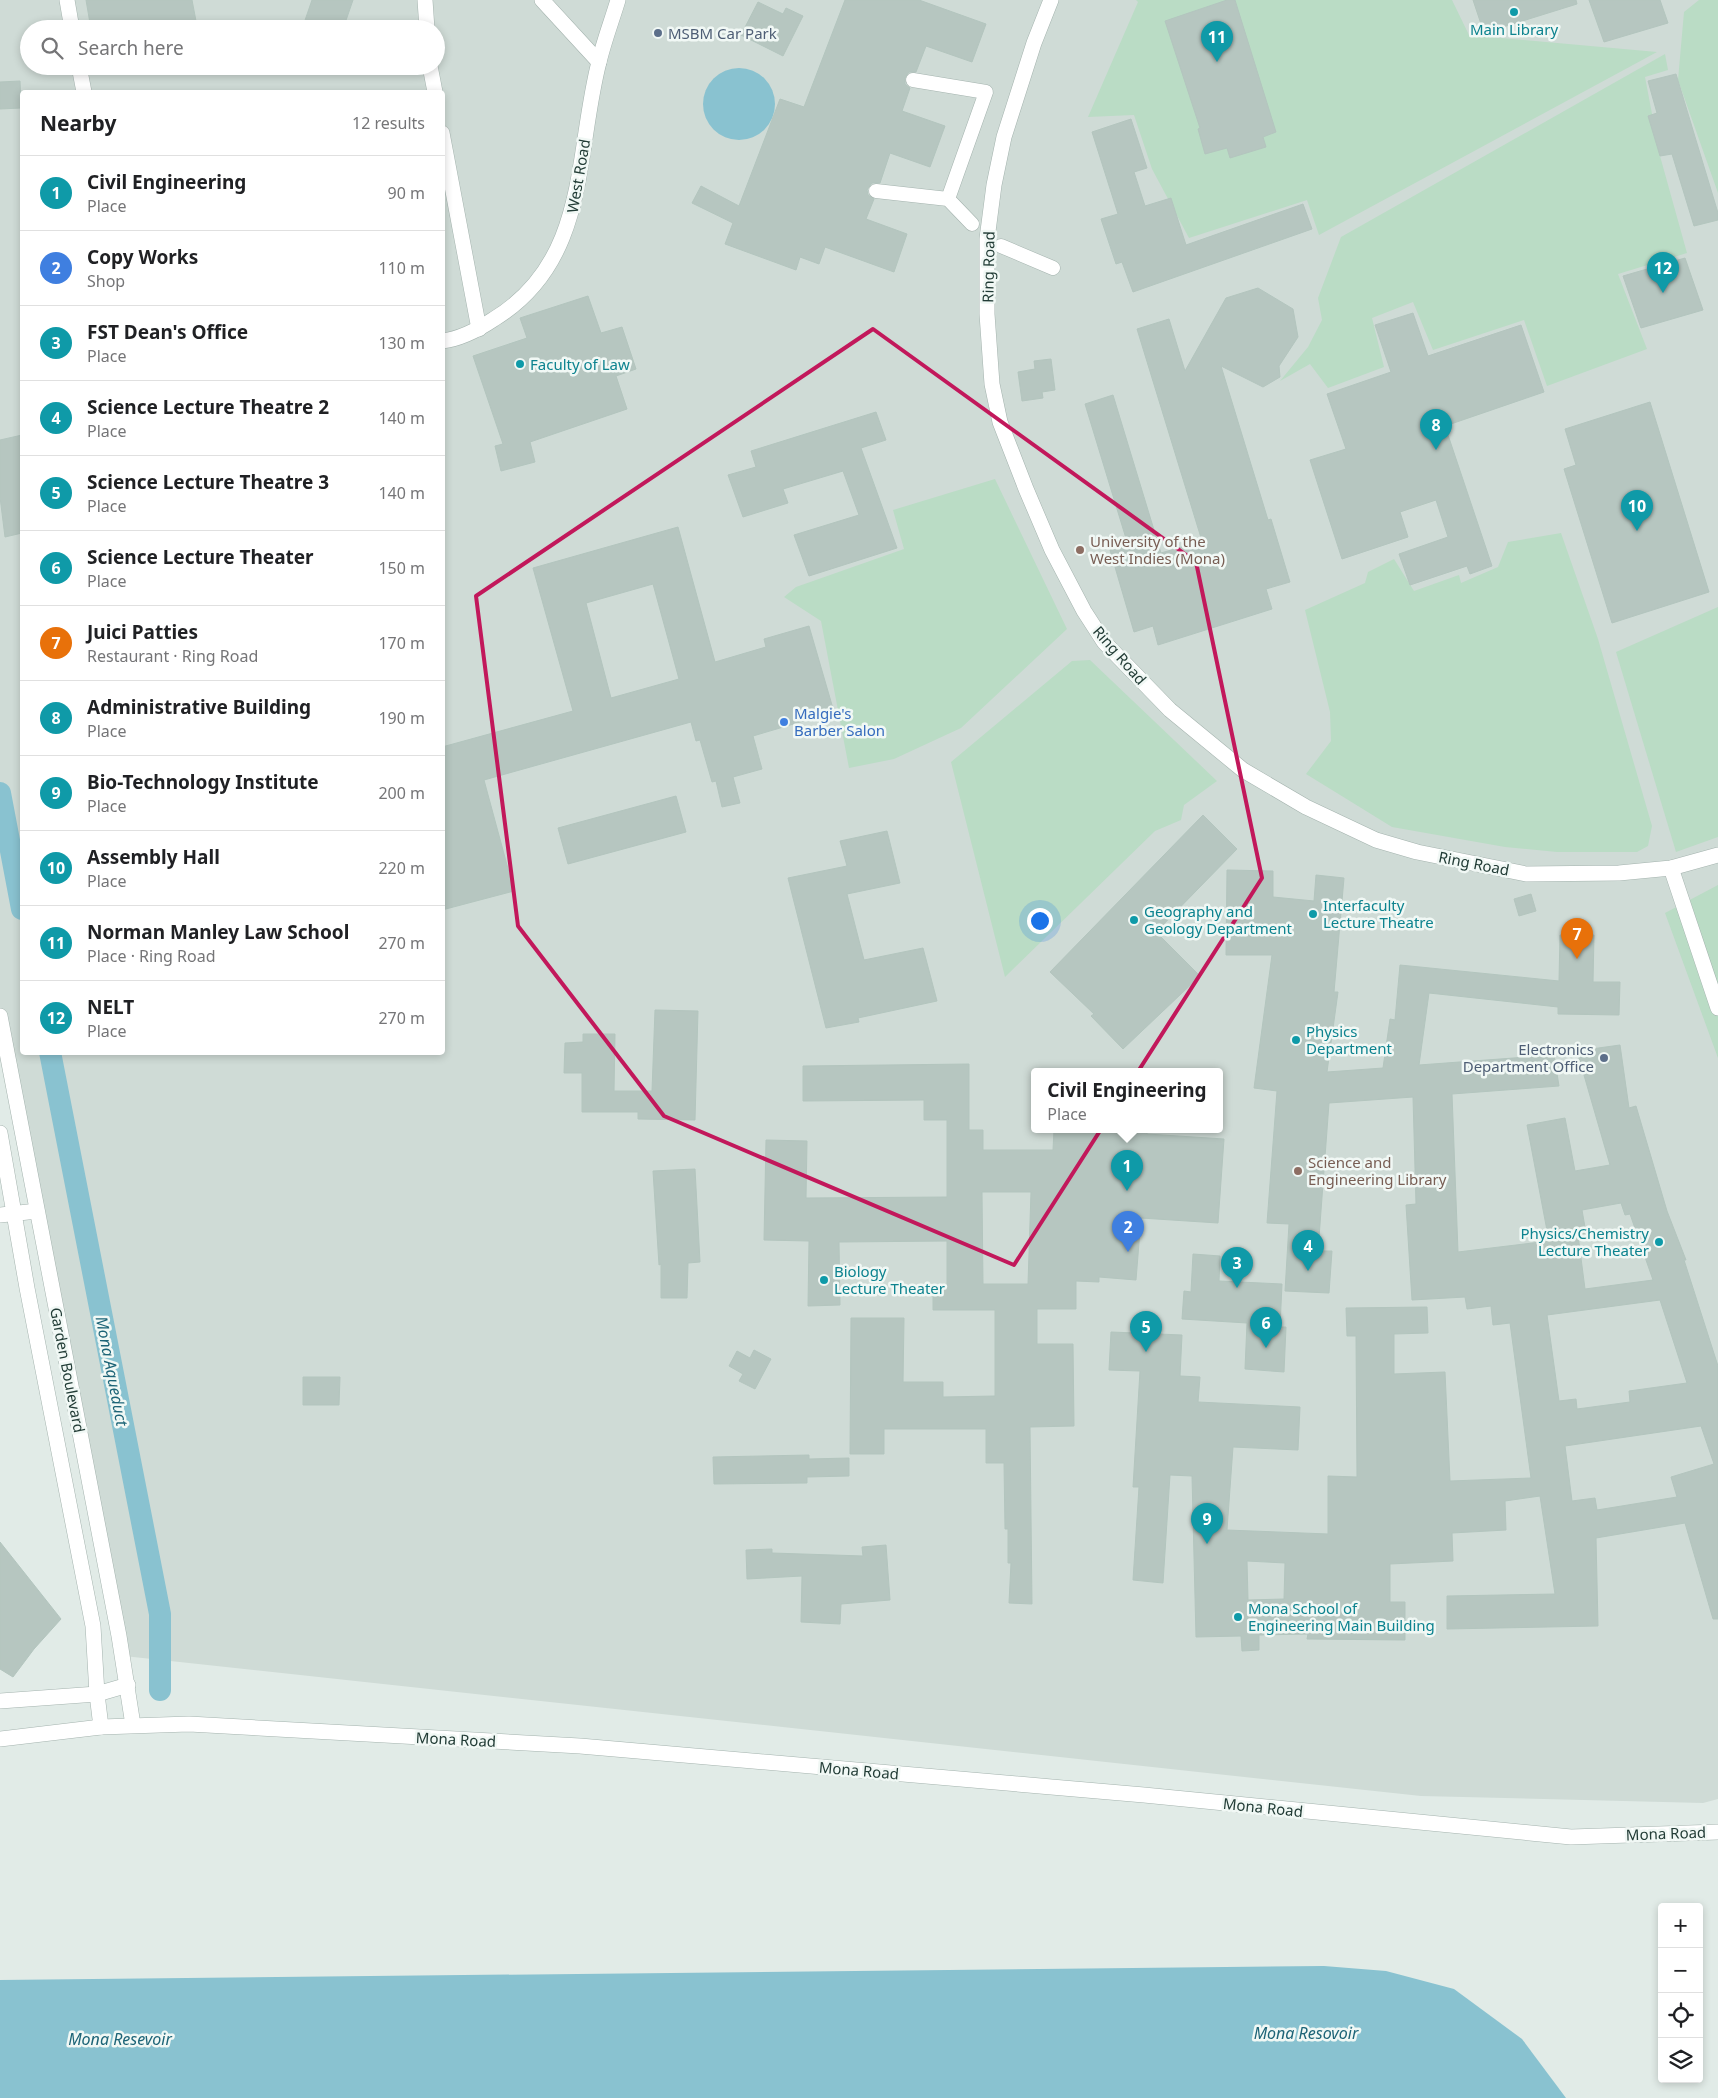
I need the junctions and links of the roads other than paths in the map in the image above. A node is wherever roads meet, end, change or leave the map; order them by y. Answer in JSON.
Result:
{"nodes":[{"id":1,"x":67,"y":0,"type":"edge"},
{"id":2,"x":425,"y":0,"type":"edge"},
{"id":3,"x":542,"y":0,"type":"edge"},
{"id":4,"x":618,"y":0,"type":"edge"},
{"id":5,"x":1051,"y":0,"type":"edge"},
{"id":6,"x":70,"y":20,"type":"edge"},
{"id":7,"x":426,"y":20,"type":"edge"},
{"id":8,"x":599,"y":62,"type":"junction"},
{"id":9,"x":81,"y":75,"type":"edge"},
{"id":10,"x":432,"y":75,"type":"edge"},
{"id":11,"x":913,"y":80,"type":"dead end"},
{"id":12,"x":84,"y":90,"type":"edge"},
{"id":13,"x":435,"y":90,"type":"edge"},
{"id":14,"x":445,"y":149,"type":"edge"},
{"id":15,"x":876,"y":191,"type":"dead end"},
{"id":16,"x":948,"y":199,"type":"junction"},
{"id":17,"x":972,"y":224,"type":"dead end"},
{"id":18,"x":1001,"y":246,"type":"dead end"},
{"id":19,"x":1053,"y":268,"type":"dead end"},
{"id":20,"x":478,"y":329,"type":"junction"},
{"id":21,"x":445,"y":341,"type":"edge"},
{"id":22,"x":1718,"y":856,"type":"edge"},
{"id":23,"x":1671,"y":868,"type":"junction"},
{"id":24,"x":1718,"y":1008,"type":"edge"},
{"id":25,"x":0,"y":1016,"type":"edge"},
{"id":26,"x":0,"y":1133,"type":"edge"},
{"id":27,"x":37,"y":1211,"type":"junction"},
{"id":28,"x":7,"y":1215,"type":"edge"},
{"id":29,"x":128,"y":1685,"type":"junction"},
{"id":30,"x":97,"y":1694,"type":"junction"},
{"id":31,"x":0,"y":1701,"type":"edge"},
{"id":32,"x":133,"y":1725,"type":"junction"},
{"id":33,"x":101,"y":1727,"type":"junction"},
{"id":34,"x":0,"y":1739,"type":"edge"},
{"id":35,"x":1718,"y":1832,"type":"edge"}],
"edges":[{"from":1,"to":6,"type":"street"},
{"from":2,"to":7,"type":"street"},
{"from":3,"to":8,"type":"street"},
{"from":4,"to":8,"type":"street","name":"West Road"},
{"from":5,"to":23,"type":"street","name":"Ring Road"},
{"from":8,"to":20,"type":"street","name":"West Road"},
{"from":9,"to":12,"type":"street"},
{"from":10,"to":13,"type":"street"},
{"from":11,"to":16,"type":"street"},
{"from":14,"to":20,"type":"street"},
{"from":15,"to":16,"type":"street"},
{"from":16,"to":17,"type":"street"},
{"from":18,"to":19,"type":"street"},
{"from":20,"to":21,"type":"street","name":"West Road"},
{"from":22,"to":23,"type":"street","name":"Ring Road"},
{"from":23,"to":24,"type":"street"},
{"from":25,"to":27,"type":"street","name":"Garden Boulevard"},
{"from":26,"to":28,"type":"street","name":"Garden Boulevard"},
{"from":27,"to":28,"type":"street"},
{"from":27,"to":29,"type":"street","name":"Garden Boulevard"},
{"from":28,"to":30,"type":"street","name":"Garden Boulevard"},
{"from":29,"to":30,"type":"street"},
{"from":29,"to":32,"type":"street","name":"Garden Boulevard"},
{"from":30,"to":31,"type":"street"},
{"from":30,"to":33,"type":"street","name":"Garden Boulevard"},
{"from":32,"to":33,"type":"street","name":"Mona Road"},
{"from":32,"to":35,"type":"street","name":"Mona Road"},
{"from":33,"to":34,"type":"street","name":"Mona Road"}]}
